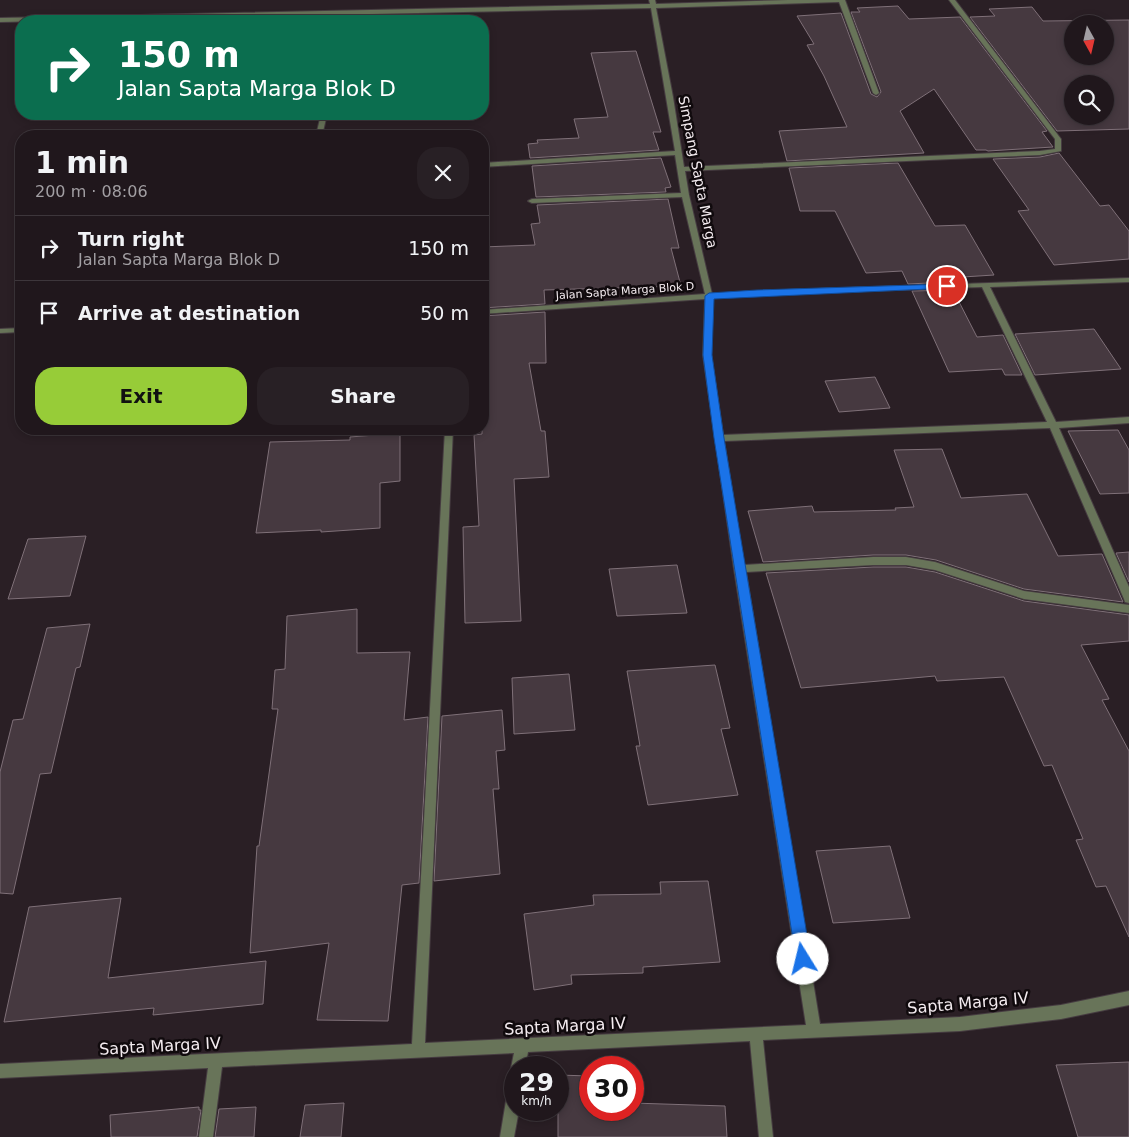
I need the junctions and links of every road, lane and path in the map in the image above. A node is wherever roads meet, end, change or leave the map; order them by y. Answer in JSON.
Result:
{"nodes":[{"id":1,"x":841,"y":0,"type":"edge"},
{"id":2,"x":952,"y":0,"type":"edge"},
{"id":3,"x":653,"y":3,"type":"edge"},
{"id":4,"x":348,"y":13,"type":"joint"},
{"id":5,"x":292,"y":15,"type":"edge"},
{"id":6,"x":0,"y":20,"type":"edge"},
{"id":7,"x":15,"y":20,"type":"edge"},
{"id":8,"x":876,"y":93,"type":"dead end"},
{"id":9,"x":678,"y":154,"type":"junction"},
{"id":10,"x":489,"y":165,"type":"edge"},
{"id":11,"x":682,"y":169,"type":"junction"},
{"id":12,"x":685,"y":195,"type":"junction"},
{"id":13,"x":532,"y":201,"type":"dead end"},
{"id":14,"x":1129,"y":280,"type":"edge"},
{"id":15,"x":985,"y":285,"type":"junction"},
{"id":16,"x":709,"y":296,"type":"junction"},
{"id":17,"x":489,"y":312,"type":"edge"},
{"id":18,"x":15,"y":330,"type":"edge"},
{"id":19,"x":0,"y":331,"type":"edge"},
{"id":20,"x":1129,"y":420,"type":"edge"},
{"id":21,"x":1053,"y":425,"type":"junction"},
{"id":22,"x":448,"y":435,"type":"edge"},
{"id":23,"x":719,"y":438,"type":"junction"},
{"id":24,"x":740,"y":569,"type":"junction"},
{"id":25,"x":1129,"y":598,"type":"edge"},
{"id":26,"x":1129,"y":609,"type":"edge"},
{"id":27,"x":1129,"y":998,"type":"edge"},
{"id":28,"x":814,"y":1030,"type":"junction"},
{"id":29,"x":756,"y":1034,"type":"junction"},
{"id":30,"x":522,"y":1046,"type":"junction"},
{"id":31,"x":418,"y":1051,"type":"junction"},
{"id":32,"x":520,"y":1056,"type":"edge"},
{"id":33,"x":216,"y":1061,"type":"junction"},
{"id":34,"x":0,"y":1071,"type":"edge"},
{"id":35,"x":510,"y":1121,"type":"edge"},
{"id":36,"x":206,"y":1137,"type":"edge"},
{"id":37,"x":507,"y":1137,"type":"edge"},
{"id":38,"x":766,"y":1137,"type":"edge"}],
"edges":[{"from":1,"to":3,"type":"street"},
{"from":1,"to":8,"type":"street"},
{"from":2,"to":11,"type":"street"},
{"from":3,"to":4,"type":"street"},
{"from":3,"to":9,"type":"street","name":"Simpang Sapta Marga"},
{"from":4,"to":5,"type":"street"},
{"from":6,"to":7,"type":"street"},
{"from":9,"to":10,"type":"street"},
{"from":9,"to":11,"type":"street","name":"Simpang Sapta Marga"},
{"from":11,"to":12,"type":"street","name":"Simpang Sapta Marga"},
{"from":12,"to":13,"type":"street"},
{"from":12,"to":16,"type":"street","name":"Simpang Sapta Marga"},
{"from":14,"to":15,"type":"street","name":"Jalan Sapta Marga Blok D"},
{"from":15,"to":16,"type":"street","name":"Jalan Sapta Marga Blok D"},
{"from":15,"to":21,"type":"street"},
{"from":16,"to":17,"type":"street","name":"Jalan Sapta Marga Blok D"},
{"from":16,"to":23,"type":"street","name":"Simpang Sapta Marga"},
{"from":18,"to":19,"type":"street"},
{"from":20,"to":21,"type":"street"},
{"from":21,"to":23,"type":"street"},
{"from":21,"to":25,"type":"street"},
{"from":22,"to":31,"type":"street"},
{"from":23,"to":24,"type":"street","name":"Simpang Sapta Marga"},
{"from":24,"to":26,"type":"street"},
{"from":24,"to":28,"type":"street","name":"Simpang Sapta Marga"},
{"from":27,"to":28,"type":"street","name":"Sapta Marga IV"},
{"from":28,"to":29,"type":"street","name":"Sapta Marga IV"},
{"from":29,"to":30,"type":"street","name":"Sapta Marga IV"},
{"from":29,"to":38,"type":"street"},
{"from":30,"to":31,"type":"street","name":"Sapta Marga IV"},
{"from":30,"to":32,"type":"street"},
{"from":31,"to":33,"type":"street","name":"Sapta Marga IV"},
{"from":33,"to":34,"type":"street","name":"Sapta Marga IV"},
{"from":33,"to":36,"type":"street"},
{"from":35,"to":37,"type":"street"}]}
